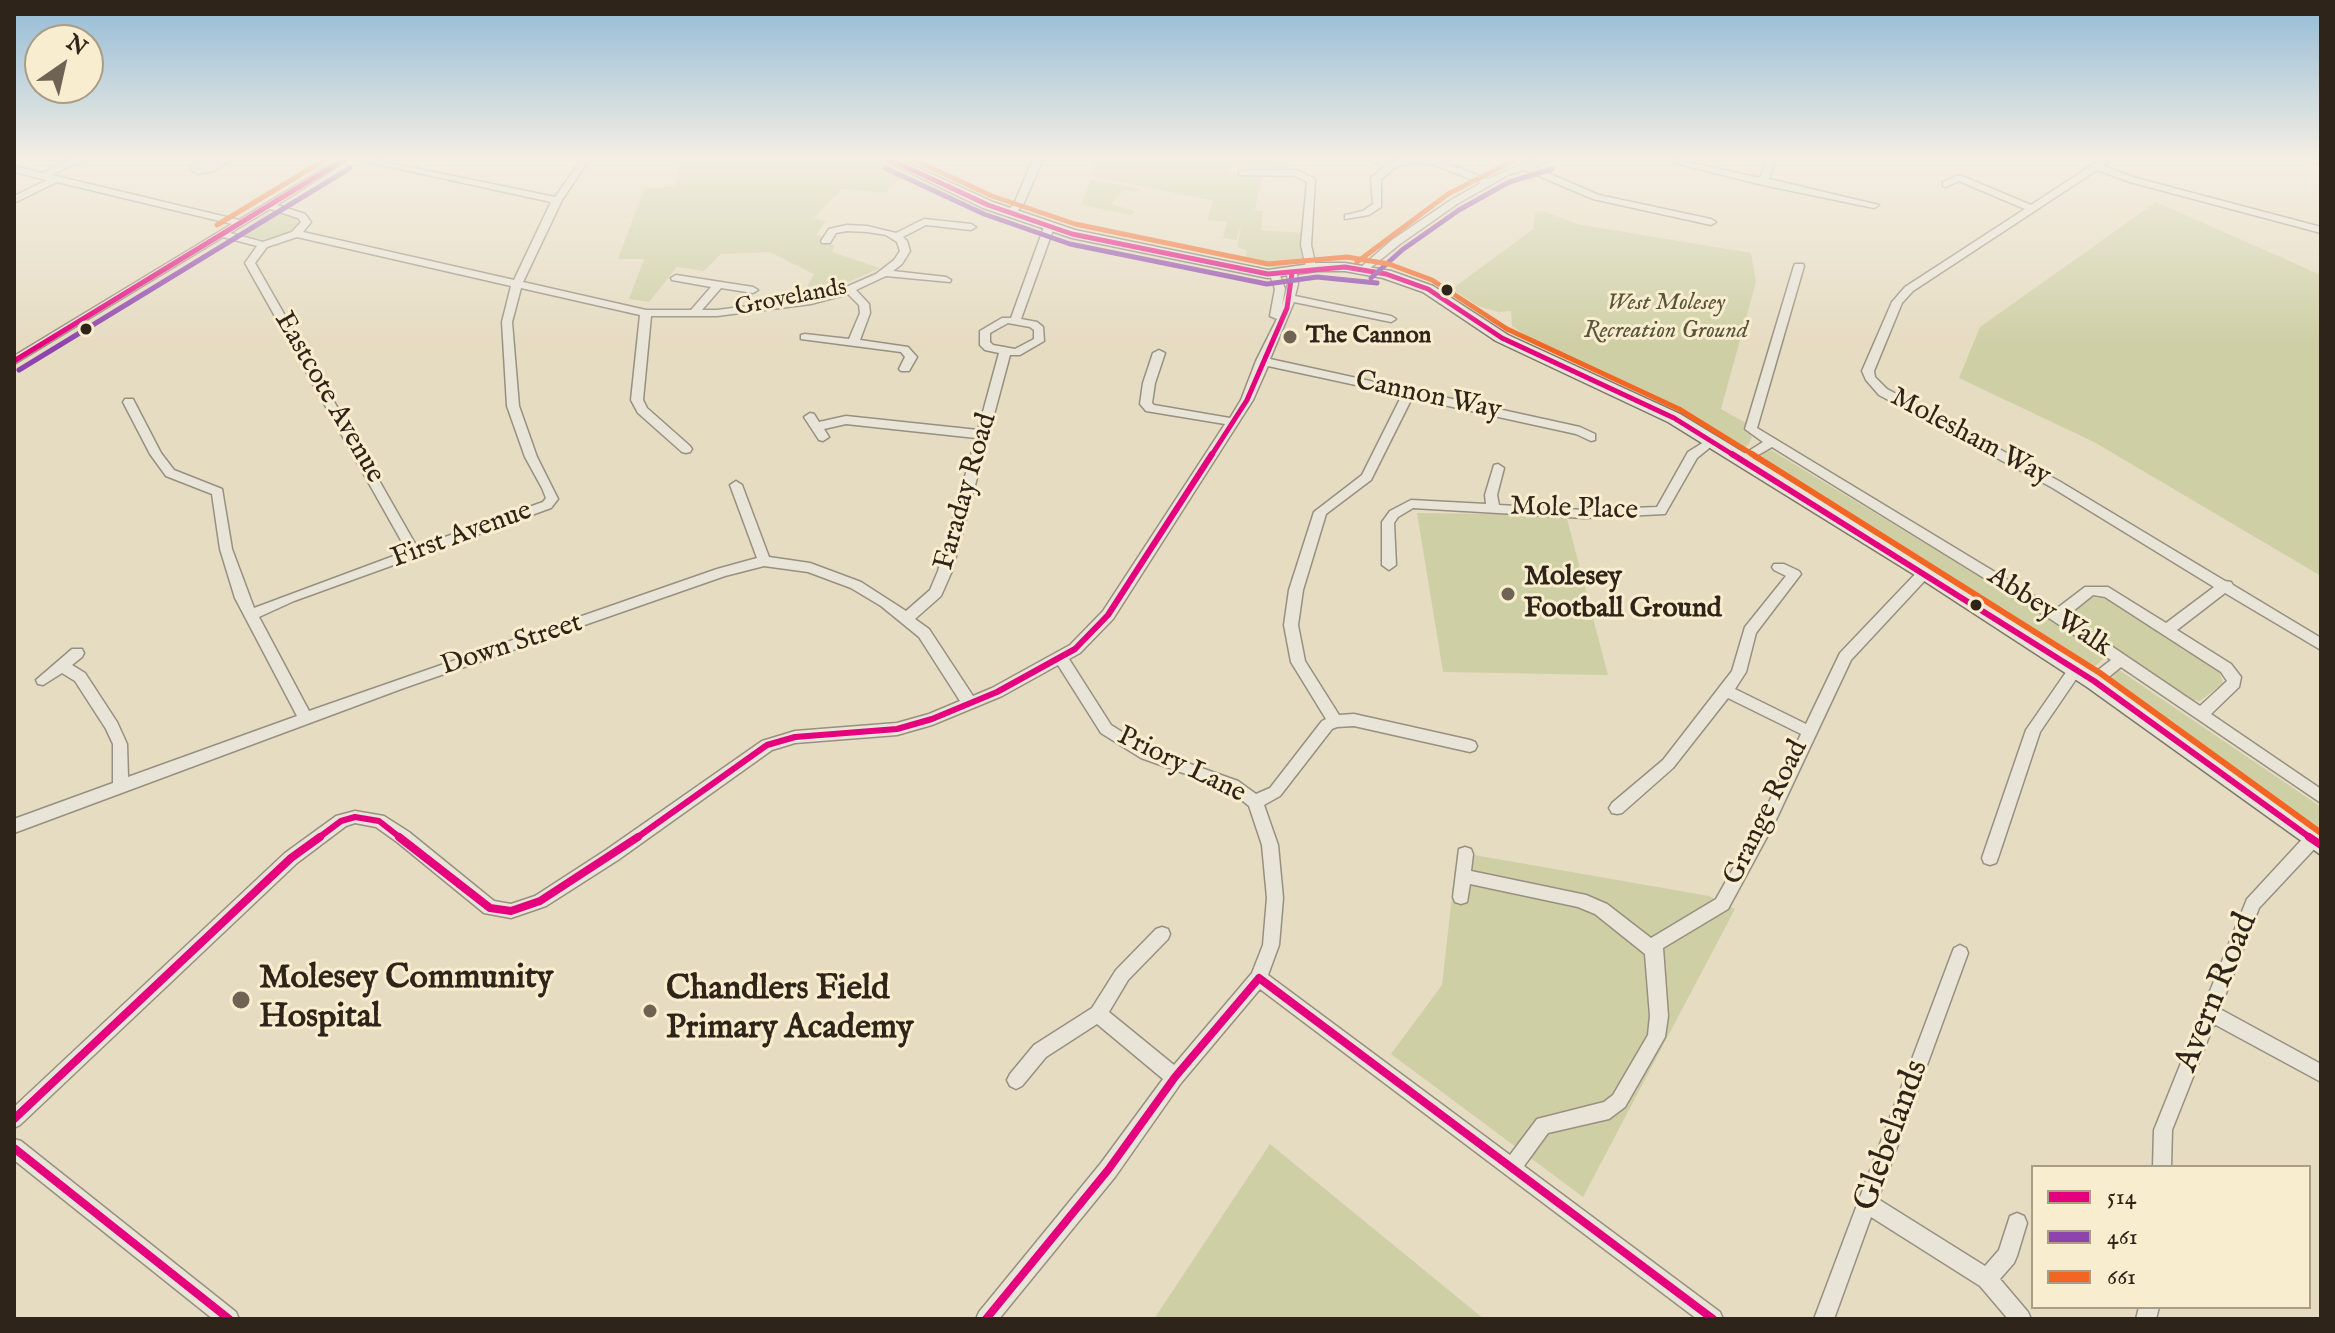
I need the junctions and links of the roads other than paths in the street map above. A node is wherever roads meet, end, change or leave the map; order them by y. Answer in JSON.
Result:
{"nodes":[{"id":1,"x":232,"y":221,"type":"edge"},
{"id":2,"x":243,"y":221,"type":"edge"},
{"id":3,"x":305,"y":221,"type":"edge"},
{"id":4,"x":547,"y":221,"type":"edge"},
{"id":5,"x":1033,"y":221,"type":"edge"},
{"id":6,"x":1308,"y":221,"type":"edge"},
{"id":7,"x":1425,"y":221,"type":"edge"},
{"id":8,"x":1707,"y":221,"type":"edge"},
{"id":9,"x":2011,"y":221,"type":"edge"},
{"id":10,"x":2288,"y":221,"type":"edge"},
{"id":11,"x":1711,"y":222,"type":"dead end"},
{"id":12,"x":240,"y":223,"type":"junction"},
{"id":13,"x":971,"y":227,"type":"dead end"},
{"id":14,"x":1049,"y":227,"type":"junction"},
{"id":15,"x":2321,"y":230,"type":"edge"},
{"id":16,"x":222,"y":234,"type":"junction"},
{"id":17,"x":296,"y":234,"type":"junction"},
{"id":18,"x":896,"y":237,"type":"junction"},
{"id":19,"x":826,"y":241,"type":"dead end"},
{"id":20,"x":263,"y":245,"type":"junction"},
{"id":21,"x":1799,"y":266,"type":"dead end"},
{"id":22,"x":1311,"y":267,"type":"junction"},
{"id":23,"x":1374,"y":267,"type":"junction"},
{"id":24,"x":884,"y":273,"type":"junction"},
{"id":25,"x":1292,"y":273,"type":"junction"},
{"id":26,"x":1275,"y":275,"type":"junction"},
{"id":27,"x":676,"y":278,"type":"dead end"},
{"id":28,"x":946,"y":280,"type":"dead end"},
{"id":29,"x":517,"y":284,"type":"junction"},
{"id":30,"x":718,"y":285,"type":"junction"},
{"id":31,"x":753,"y":290,"type":"dead end"},
{"id":32,"x":850,"y":290,"type":"junction"},
{"id":33,"x":1290,"y":298,"type":"junction"},
{"id":34,"x":646,"y":313,"type":"junction"},
{"id":35,"x":694,"y":313,"type":"junction"},
{"id":36,"x":1016,"y":319,"type":"junction"},
{"id":37,"x":1391,"y":319,"type":"dead end"},
{"id":38,"x":805,"y":337,"type":"dead end"},
{"id":39,"x":1270,"y":340,"type":"junction"},
{"id":40,"x":853,"y":343,"type":"junction"},
{"id":41,"x":1005,"y":353,"type":"junction"},
{"id":42,"x":1159,"y":353,"type":"dead end"},
{"id":43,"x":14,"y":361,"type":"edge"},
{"id":44,"x":1262,"y":361,"type":"junction"},
{"id":45,"x":905,"y":369,"type":"dead end"},
{"id":46,"x":1409,"y":392,"type":"junction"},
{"id":47,"x":129,"y":402,"type":"dead end"},
{"id":48,"x":1233,"y":422,"type":"junction"},
{"id":49,"x":816,"y":427,"type":"dead end"},
{"id":50,"x":984,"y":435,"type":"junction"},
{"id":51,"x":1591,"y":437,"type":"dead end"},
{"id":52,"x":1712,"y":441,"type":"junction"},
{"id":53,"x":1771,"y":442,"type":"junction"},
{"id":54,"x":686,"y":449,"type":"dead end"},
{"id":55,"x":1742,"y":459,"type":"junction"},
{"id":56,"x":1498,"y":468,"type":"dead end"},
{"id":57,"x":736,"y":485,"type":"dead end"},
{"id":58,"x":1493,"y":507,"type":"junction"},
{"id":59,"x":415,"y":554,"type":"junction"},
{"id":60,"x":764,"y":561,"type":"junction"},
{"id":61,"x":1389,"y":565,"type":"dead end"},
{"id":62,"x":1779,"y":567,"type":"dead end"},
{"id":63,"x":1925,"y":572,"type":"junction"},
{"id":64,"x":2226,"y":585,"type":"junction"},
{"id":65,"x":250,"y":615,"type":"junction"},
{"id":66,"x":2057,"y":616,"type":"junction"},
{"id":67,"x":907,"y":618,"type":"junction"},
{"id":68,"x":2168,"y":629,"type":"junction"},
{"id":69,"x":2321,"y":645,"type":"edge"},
{"id":70,"x":77,"y":653,"type":"dead end"},
{"id":71,"x":1061,"y":657,"type":"junction"},
{"id":72,"x":2121,"y":660,"type":"junction"},
{"id":73,"x":62,"y":666,"type":"junction"},
{"id":74,"x":2085,"y":675,"type":"junction"},
{"id":75,"x":43,"y":680,"type":"dead end"},
{"id":76,"x":1726,"y":691,"type":"junction"},
{"id":77,"x":970,"y":704,"type":"junction"},
{"id":78,"x":2201,"y":714,"type":"junction"},
{"id":79,"x":305,"y":717,"type":"junction"},
{"id":80,"x":1335,"y":721,"type":"junction"},
{"id":81,"x":1808,"y":731,"type":"junction"},
{"id":82,"x":1470,"y":746,"type":"dead end"},
{"id":83,"x":121,"y":787,"type":"junction"},
{"id":84,"x":2321,"y":797,"type":"edge"},
{"id":85,"x":1255,"y":802,"type":"junction"},
{"id":86,"x":1617,"y":808,"type":"dead end"},
{"id":87,"x":14,"y":826,"type":"edge"},
{"id":88,"x":2317,"y":842,"type":"edge"},
{"id":89,"x":1465,"y":854,"type":"dead end"},
{"id":90,"x":1990,"y":858,"type":"dead end"},
{"id":91,"x":1463,"y":876,"type":"junction"},
{"id":92,"x":1461,"y":897,"type":"dead end"},
{"id":93,"x":1162,"y":934,"type":"dead end"},
{"id":94,"x":1653,"y":950,"type":"junction"},
{"id":95,"x":1960,"y":953,"type":"dead end"},
{"id":96,"x":1259,"y":978,"type":"junction"},
{"id":97,"x":2210,"y":1013,"type":"junction"},
{"id":98,"x":1098,"y":1014,"type":"junction"},
{"id":99,"x":2321,"y":1073,"type":"edge"},
{"id":100,"x":1175,"y":1077,"type":"junction"},
{"id":101,"x":1016,"y":1080,"type":"dead end"},
{"id":102,"x":14,"y":1119,"type":"edge"},
{"id":103,"x":14,"y":1148,"type":"edge"},
{"id":104,"x":2162,"y":1165,"type":"edge"},
{"id":105,"x":1511,"y":1169,"type":"junction"},
{"id":106,"x":1868,"y":1204,"type":"junction"},
{"id":107,"x":2017,"y":1223,"type":"dead end"},
{"id":108,"x":1987,"y":1279,"type":"junction"},
{"id":109,"x":2015,"y":1317,"type":"edge"},
{"id":110,"x":229,"y":1319,"type":"edge"},
{"id":111,"x":986,"y":1319,"type":"edge"},
{"id":112,"x":1713,"y":1319,"type":"edge"},
{"id":113,"x":1824,"y":1319,"type":"edge"}],
"edges":[{"from":1,"to":12,"type":"street"},
{"from":2,"to":12,"type":"street"},
{"from":3,"to":17,"type":"street"},
{"from":4,"to":29,"type":"street","name":"First Avenue"},
{"from":5,"to":14,"type":"main road"},
{"from":6,"to":22,"type":"street"},
{"from":7,"to":23,"type":"street"},
{"from":8,"to":11,"type":"street"},
{"from":9,"to":64,"type":"street","name":"Molesham Way"},
{"from":10,"to":15,"type":"street"},
{"from":12,"to":16,"type":"street"},
{"from":13,"to":18,"type":"street"},
{"from":14,"to":26,"type":"main road"},
{"from":14,"to":36,"type":"street"},
{"from":16,"to":20,"type":"street"},
{"from":16,"to":43,"type":"street"},
{"from":17,"to":20,"type":"street"},
{"from":17,"to":29,"type":"street","name":"Grovelands"},
{"from":18,"to":19,"type":"street","name":"Grovelands"},
{"from":18,"to":24,"type":"street","name":"Grovelands"},
{"from":20,"to":59,"type":"street","name":"Eastcote Avenue"},
{"from":21,"to":53,"type":"street"},
{"from":22,"to":23,"type":"main road"},
{"from":22,"to":25,"type":"main road"},
{"from":23,"to":52,"type":"main road"},
{"from":24,"to":28,"type":"street","name":"Grovelands"},
{"from":24,"to":32,"type":"street","name":"Grovelands"},
{"from":25,"to":26,"type":"main road"},
{"from":25,"to":33,"type":"street"},
{"from":26,"to":39,"type":"street"},
{"from":27,"to":30,"type":"street","name":"Grovelands"},
{"from":29,"to":34,"type":"street","name":"Grovelands"},
{"from":29,"to":59,"type":"street","name":"First Avenue"},
{"from":30,"to":31,"type":"street","name":"Grovelands"},
{"from":30,"to":35,"type":"street","name":"Grovelands"},
{"from":32,"to":35,"type":"street","name":"Grovelands"},
{"from":32,"to":40,"type":"street"},
{"from":33,"to":37,"type":"street"},
{"from":33,"to":39,"type":"street"},
{"from":34,"to":35,"type":"street","name":"Grovelands"},
{"from":34,"to":54,"type":"street"},
{"from":36,"to":41,"type":"street"},
{"from":36,"to":41,"type":"street"},
{"from":38,"to":40,"type":"street"},
{"from":39,"to":44,"type":"street"},
{"from":40,"to":45,"type":"street"},
{"from":41,"to":50,"type":"street","name":"Faraday Road"},
{"from":42,"to":48,"type":"street"},
{"from":44,"to":46,"type":"street","name":"Cannon Way"},
{"from":44,"to":48,"type":"street"},
{"from":46,"to":51,"type":"street","name":"Cannon Way"},
{"from":46,"to":80,"type":"street"},
{"from":47,"to":65,"type":"street"},
{"from":48,"to":71,"type":"street"},
{"from":49,"to":50,"type":"street"},
{"from":50,"to":67,"type":"street","name":"Faraday Road"},
{"from":52,"to":55,"type":"main road"},
{"from":52,"to":58,"type":"street","name":"Mole Place"},
{"from":53,"to":55,"type":"street"},
{"from":53,"to":66,"type":"street","name":"Abbey Walk"},
{"from":55,"to":63,"type":"main road"},
{"from":56,"to":58,"type":"street","name":"Mole Place"},
{"from":57,"to":60,"type":"street"},
{"from":58,"to":61,"type":"street","name":"Mole Place"},
{"from":59,"to":65,"type":"street","name":"First Avenue"},
{"from":60,"to":67,"type":"street","name":"Down Street"},
{"from":60,"to":79,"type":"street","name":"Down Street"},
{"from":62,"to":76,"type":"street"},
{"from":63,"to":74,"type":"main road"},
{"from":63,"to":81,"type":"street","name":"Grange Road"},
{"from":64,"to":68,"type":"street"},
{"from":64,"to":69,"type":"street","name":"Molesham Way"},
{"from":65,"to":79,"type":"street"},
{"from":66,"to":68,"type":"street"},
{"from":66,"to":72,"type":"street","name":"Abbey Walk"},
{"from":67,"to":77,"type":"street","name":"Down Street"},
{"from":68,"to":78,"type":"street"},
{"from":70,"to":73,"type":"street"},
{"from":71,"to":77,"type":"street"},
{"from":71,"to":85,"type":"street","name":"Priory Lane"},
{"from":72,"to":74,"type":"street"},
{"from":72,"to":78,"type":"street","name":"Abbey Walk"},
{"from":73,"to":75,"type":"street"},
{"from":73,"to":83,"type":"street"},
{"from":74,"to":88,"type":"main road"},
{"from":74,"to":90,"type":"street"},
{"from":76,"to":81,"type":"street"},
{"from":76,"to":86,"type":"street"},
{"from":77,"to":102,"type":"street"},
{"from":78,"to":84,"type":"street","name":"Abbey Walk"},
{"from":79,"to":83,"type":"street","name":"Down Street"},
{"from":80,"to":82,"type":"street"},
{"from":80,"to":85,"type":"street"},
{"from":81,"to":94,"type":"street","name":"Grange Road"},
{"from":83,"to":87,"type":"street","name":"Down Street"},
{"from":85,"to":96,"type":"street","name":"Priory Lane"},
{"from":88,"to":97,"type":"street","name":"Avern Road"},
{"from":89,"to":91,"type":"street"},
{"from":91,"to":92,"type":"street"},
{"from":91,"to":94,"type":"street"},
{"from":93,"to":98,"type":"street"},
{"from":94,"to":105,"type":"street"},
{"from":95,"to":106,"type":"street","name":"Glebelands"},
{"from":96,"to":100,"type":"street"},
{"from":96,"to":105,"type":"street"},
{"from":97,"to":99,"type":"street"},
{"from":97,"to":104,"type":"street","name":"Avern Road"},
{"from":98,"to":100,"type":"street"},
{"from":98,"to":101,"type":"street"},
{"from":100,"to":111,"type":"street"},
{"from":103,"to":110,"type":"street"},
{"from":105,"to":112,"type":"street"},
{"from":106,"to":108,"type":"street"},
{"from":106,"to":113,"type":"street","name":"Glebelands"},
{"from":107,"to":108,"type":"street"},
{"from":108,"to":109,"type":"street"}]}
